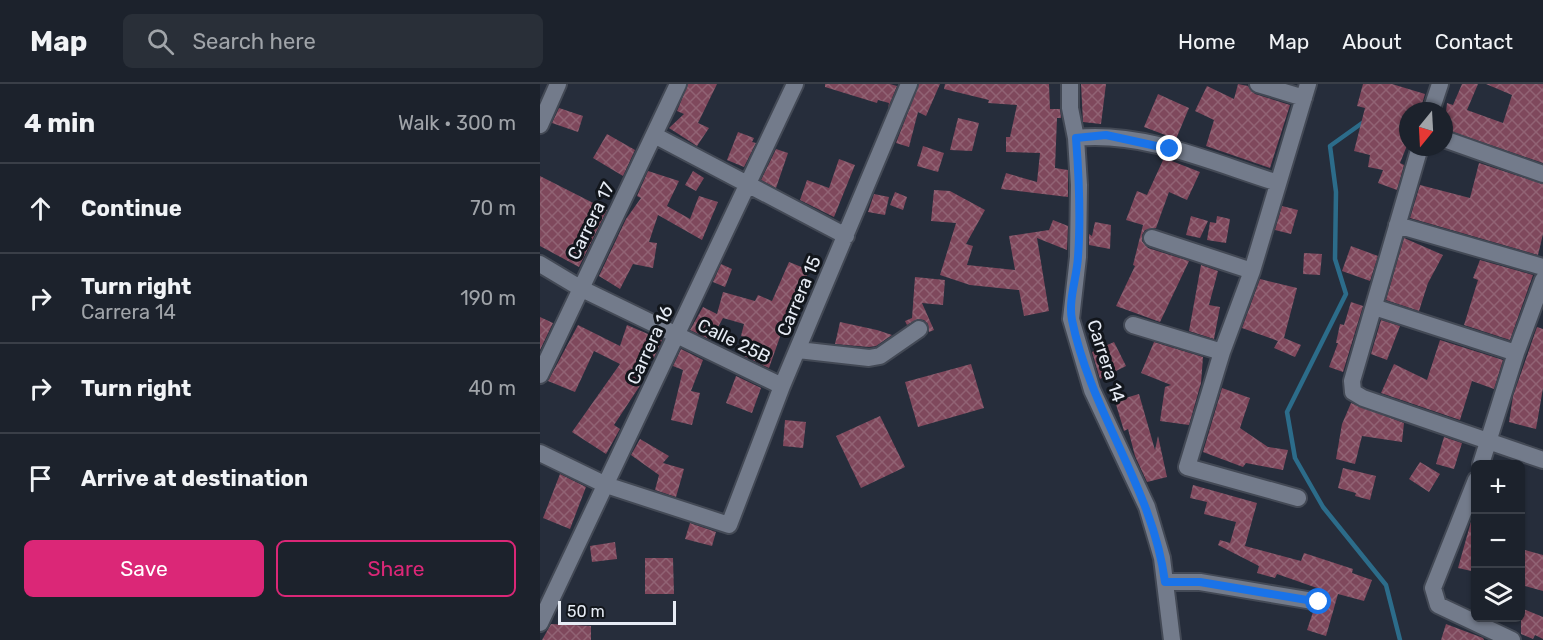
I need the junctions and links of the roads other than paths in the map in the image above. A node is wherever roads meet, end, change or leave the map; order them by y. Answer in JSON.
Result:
{"nodes":[{"id":1,"x":558,"y":84,"type":"edge"},
{"id":2,"x":678,"y":84,"type":"edge"},
{"id":3,"x":795,"y":84,"type":"edge"},
{"id":4,"x":909,"y":84,"type":"edge"},
{"id":5,"x":1070,"y":84,"type":"edge"},
{"id":6,"x":1258,"y":84,"type":"edge"},
{"id":7,"x":1440,"y":84,"type":"edge"},
{"id":8,"x":1306,"y":91,"type":"edge"},
{"id":9,"x":1434,"y":102,"type":"edge"},
{"id":10,"x":540,"y":125,"type":"edge"},
{"id":11,"x":654,"y":135,"type":"junction"},
{"id":12,"x":1076,"y":138,"type":"junction"},
{"id":13,"x":1453,"y":143,"type":"edge"},
{"id":14,"x":1417,"y":156,"type":"edge"},
{"id":15,"x":1543,"y":174,"type":"edge"},
{"id":16,"x":1278,"y":183,"type":"junction"},
{"id":17,"x":747,"y":185,"type":"junction"},
{"id":18,"x":1397,"y":225,"type":"junction"},
{"id":19,"x":846,"y":236,"type":"junction"},
{"id":20,"x":1152,"y":238,"type":"dead end"},
{"id":21,"x":540,"y":264,"type":"edge"},
{"id":22,"x":1543,"y":267,"type":"edge"},
{"id":23,"x":1252,"y":270,"type":"junction"},
{"id":24,"x":1543,"y":280,"type":"edge"},
{"id":25,"x":580,"y":288,"type":"junction"},
{"id":26,"x":1374,"y":307,"type":"junction"},
{"id":27,"x":1133,"y":325,"type":"dead end"},
{"id":28,"x":919,"y":329,"type":"dead end"},
{"id":29,"x":677,"y":334,"type":"junction"},
{"id":30,"x":798,"y":350,"type":"junction"},
{"id":31,"x":1222,"y":352,"type":"junction"},
{"id":32,"x":1516,"y":353,"type":"junction"},
{"id":33,"x":540,"y":375,"type":"edge"},
{"id":34,"x":782,"y":386,"type":"junction"},
{"id":35,"x":1488,"y":443,"type":"junction"},
{"id":36,"x":540,"y":453,"type":"edge"},
{"id":37,"x":1483,"y":460,"type":"edge"},
{"id":38,"x":1543,"y":460,"type":"edge"},
{"id":39,"x":606,"y":485,"type":"junction"},
{"id":40,"x":1471,"y":493,"type":"edge"},
{"id":41,"x":1298,"y":498,"type":"dead end"},
{"id":42,"x":1165,"y":582,"type":"junction"},
{"id":43,"x":1319,"y":602,"type":"dead end"},
{"id":44,"x":540,"y":623,"type":"edge"},
{"id":45,"x":1172,"y":640,"type":"edge"},
{"id":46,"x":1512,"y":640,"type":"edge"}],
"edges":[{"from":1,"to":10,"type":"street"},
{"from":2,"to":11,"type":"street","name":"Carrera 17"},
{"from":3,"to":17,"type":"street","name":"Carrera 16"},
{"from":4,"to":19,"type":"street","name":"Carrera 15"},
{"from":5,"to":12,"type":"street","name":"Carrera 14"},
{"from":6,"to":8,"type":"street"},
{"from":7,"to":9,"type":"street"},
{"from":8,"to":16,"type":"street"},
{"from":11,"to":17,"type":"street"},
{"from":11,"to":25,"type":"street","name":"Carrera 17"},
{"from":12,"to":16,"type":"street"},
{"from":12,"to":42,"type":"street","name":"Carrera 14"},
{"from":13,"to":15,"type":"street"},
{"from":14,"to":18,"type":"street"},
{"from":16,"to":23,"type":"street"},
{"from":17,"to":19,"type":"street"},
{"from":17,"to":29,"type":"street","name":"Carrera 16"},
{"from":18,"to":22,"type":"street"},
{"from":18,"to":26,"type":"street"},
{"from":19,"to":30,"type":"street","name":"Carrera 15"},
{"from":20,"to":23,"type":"street"},
{"from":21,"to":25,"type":"street","name":"Calle 25B"},
{"from":23,"to":31,"type":"street"},
{"from":24,"to":32,"type":"street"},
{"from":25,"to":29,"type":"street","name":"Calle 25B"},
{"from":25,"to":33,"type":"street","name":"Carrera 17"},
{"from":26,"to":32,"type":"street"},
{"from":26,"to":35,"type":"street"},
{"from":27,"to":31,"type":"street"},
{"from":28,"to":30,"type":"street","name":"Calle 25B"},
{"from":29,"to":34,"type":"street","name":"Calle 25B"},
{"from":29,"to":39,"type":"street","name":"Carrera 16"},
{"from":30,"to":34,"type":"street","name":"Carrera 15"},
{"from":31,"to":41,"type":"street"},
{"from":32,"to":35,"type":"street"},
{"from":34,"to":39,"type":"street","name":"Carrera 15"},
{"from":35,"to":37,"type":"street"},
{"from":35,"to":38,"type":"street"},
{"from":36,"to":39,"type":"street"},
{"from":39,"to":44,"type":"street","name":"Carrera 16"},
{"from":40,"to":46,"type":"street"},
{"from":42,"to":43,"type":"street"},
{"from":42,"to":45,"type":"street","name":"Carrera 14"}]}
